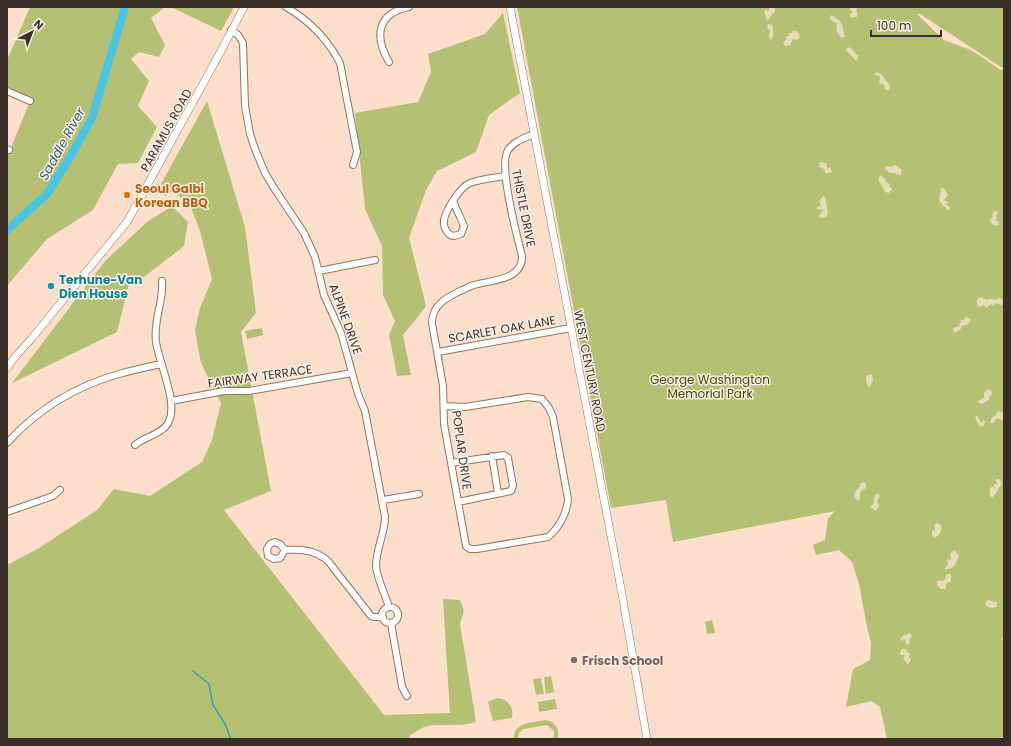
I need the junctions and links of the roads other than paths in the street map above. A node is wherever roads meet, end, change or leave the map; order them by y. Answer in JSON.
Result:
{"nodes":[{"id":1,"x":244,"y":7,"type":"edge"},
{"id":2,"x":286,"y":7,"type":"edge"},
{"id":3,"x":409,"y":7,"type":"edge"},
{"id":4,"x":510,"y":7,"type":"edge"},
{"id":5,"x":231,"y":30,"type":"junction"},
{"id":6,"x":389,"y":62,"type":"dead end"},
{"id":7,"x":7,"y":91,"type":"edge"},
{"id":8,"x":30,"y":101,"type":"dead end"},
{"id":9,"x":534,"y":134,"type":"junction"},
{"id":10,"x":354,"y":165,"type":"dead end"},
{"id":11,"x":505,"y":176,"type":"junction"},
{"id":12,"x":453,"y":202,"type":"junction"},
{"id":13,"x":375,"y":260,"type":"dead end"},
{"id":14,"x":319,"y":271,"type":"junction"},
{"id":15,"x":162,"y":281,"type":"dead end"},
{"id":16,"x":446,"y":298,"type":"joint"},
{"id":17,"x":571,"y":328,"type":"junction"},
{"id":18,"x":438,"y":352,"type":"junction"},
{"id":19,"x":161,"y":364,"type":"junction"},
{"id":20,"x":7,"y":368,"type":"edge"},
{"id":21,"x":352,"y":373,"type":"junction"},
{"id":22,"x":171,"y":401,"type":"junction"},
{"id":23,"x":444,"y":406,"type":"junction"},
{"id":24,"x":7,"y":443,"type":"edge"},
{"id":25,"x":135,"y":445,"type":"dead end"},
{"id":26,"x":492,"y":456,"type":"junction"},
{"id":27,"x":451,"y":463,"type":"junction"},
{"id":28,"x":60,"y":490,"type":"dead end"},
{"id":29,"x":498,"y":493,"type":"junction"},
{"id":30,"x":419,"y":494,"type":"dead end"},
{"id":31,"x":383,"y":500,"type":"junction"},
{"id":32,"x":458,"y":502,"type":"junction"},
{"id":33,"x":7,"y":512,"type":"edge"},
{"id":34,"x":285,"y":550,"type":"dead end"},
{"id":35,"x":389,"y":608,"type":"junction"},
{"id":36,"x":383,"y":617,"type":"junction"},
{"id":37,"x":391,"y":622,"type":"junction"},
{"id":38,"x":407,"y":696,"type":"dead end"},
{"id":39,"x":647,"y":739,"type":"edge"}],
"edges":[{"from":1,"to":5,"type":"main road","name":"PARAMUS ROAD"},
{"from":2,"to":10,"type":"street"},
{"from":3,"to":6,"type":"street"},
{"from":4,"to":9,"type":"main road","name":"WEST CENTURY ROAD"},
{"from":5,"to":14,"type":"street","name":"ALPINE DRIVE"},
{"from":5,"to":20,"type":"main road","name":"PARAMUS ROAD"},
{"from":7,"to":8,"type":"street"},
{"from":9,"to":11,"type":"street","name":"THISTLE DRIVE"},
{"from":9,"to":17,"type":"main road","name":"WEST CENTURY ROAD"},
{"from":11,"to":12,"type":"street"},
{"from":11,"to":16,"type":"street","name":"THISTLE DRIVE"},
{"from":12,"to":12,"type":"street"},
{"from":13,"to":14,"type":"street"},
{"from":14,"to":21,"type":"street","name":"ALPINE DRIVE"},
{"from":15,"to":19,"type":"street"},
{"from":16,"to":18,"type":"street","name":"POPLAR DRIVE"},
{"from":17,"to":18,"type":"street","name":"SCARLET OAK LANE"},
{"from":17,"to":39,"type":"main road","name":"WEST CENTURY ROAD"},
{"from":18,"to":23,"type":"street","name":"POPLAR DRIVE"},
{"from":19,"to":22,"type":"street"},
{"from":19,"to":24,"type":"street"},
{"from":21,"to":22,"type":"street","name":"FAIRWAY TERRACE"},
{"from":21,"to":31,"type":"street","name":"ALPINE DRIVE"},
{"from":22,"to":25,"type":"street"},
{"from":23,"to":27,"type":"street","name":"POPLAR DRIVE"},
{"from":23,"to":32,"type":"street","name":"POPLAR DRIVE"},
{"from":26,"to":27,"type":"street"},
{"from":26,"to":29,"type":"street"},
{"from":26,"to":29,"type":"street"},
{"from":27,"to":32,"type":"street","name":"POPLAR DRIVE"},
{"from":28,"to":33,"type":"street"},
{"from":29,"to":32,"type":"street"},
{"from":30,"to":31,"type":"street"},
{"from":31,"to":35,"type":"street","name":"ALPINE DRIVE"},
{"from":34,"to":36,"type":"street"},
{"from":35,"to":36,"type":"street"},
{"from":35,"to":37,"type":"street"},
{"from":36,"to":37,"type":"street"},
{"from":37,"to":38,"type":"street"}]}
